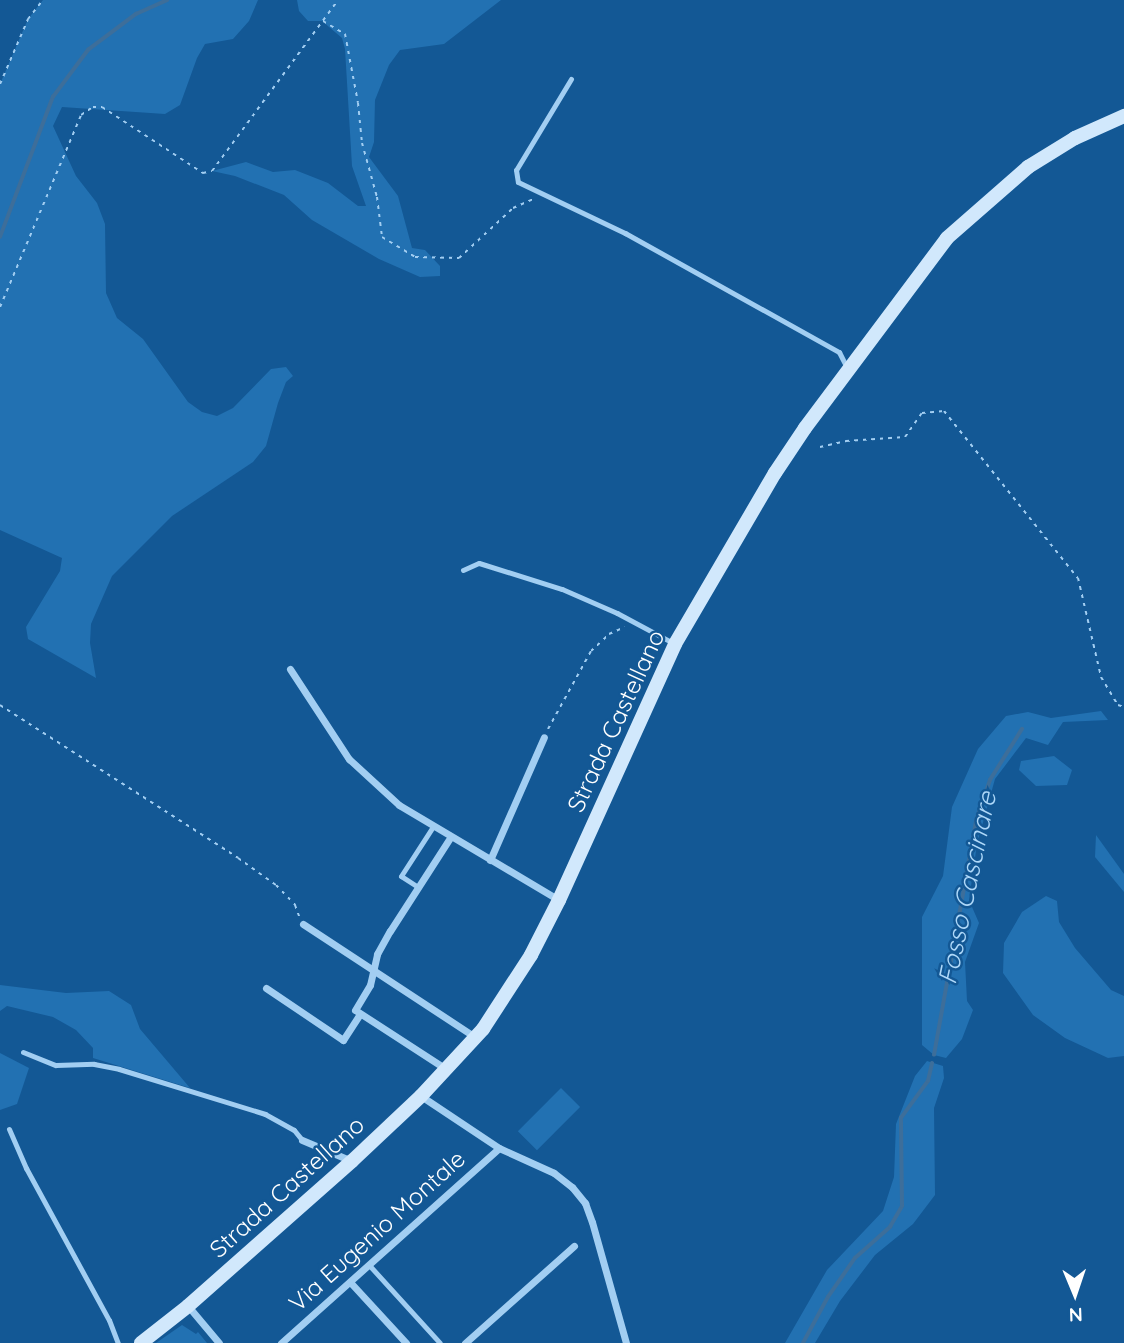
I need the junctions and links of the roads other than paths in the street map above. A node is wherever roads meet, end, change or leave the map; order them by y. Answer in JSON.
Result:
{"nodes":[{"id":1,"x":571,"y":79,"type":"dead end"},
{"id":2,"x":1124,"y":116,"type":"edge"},
{"id":3,"x":848,"y":368,"type":"junction"},
{"id":4,"x":463,"y":570,"type":"dead end"},
{"id":5,"x":675,"y":644,"type":"junction"},
{"id":6,"x":290,"y":669,"type":"dead end"},
{"id":7,"x":544,"y":737,"type":"road end"},
{"id":8,"x":432,"y":828,"type":"junction"},
{"id":9,"x":450,"y":838,"type":"junction"},
{"id":10,"x":489,"y":860,"type":"junction"},
{"id":11,"x":418,"y":887,"type":"junction"},
{"id":12,"x":559,"y":900,"type":"junction"},
{"id":13,"x":303,"y":924,"type":"road end"},
{"id":14,"x":374,"y":970,"type":"junction"},
{"id":15,"x":266,"y":988,"type":"dead end"},
{"id":16,"x":360,"y":1014,"type":"junction"},
{"id":17,"x":476,"y":1038,"type":"junction"},
{"id":18,"x":23,"y":1052,"type":"dead end"},
{"id":19,"x":447,"y":1069,"type":"junction"},
{"id":20,"x":421,"y":1096,"type":"junction"},
{"id":21,"x":9,"y":1129,"type":"dead end"},
{"id":22,"x":302,"y":1140,"type":"joint"},
{"id":23,"x":499,"y":1148,"type":"junction"},
{"id":24,"x":352,"y":1161,"type":"junction"},
{"id":25,"x":574,"y":1246,"type":"dead end"},
{"id":26,"x":369,"y":1265,"type":"junction"},
{"id":27,"x":350,"y":1282,"type":"junction"},
{"id":28,"x":188,"y":1306,"type":"junction"},
{"id":29,"x":118,"y":1343,"type":"edge"},
{"id":30,"x":142,"y":1343,"type":"edge"},
{"id":31,"x":219,"y":1343,"type":"edge"},
{"id":32,"x":282,"y":1343,"type":"edge"},
{"id":33,"x":406,"y":1343,"type":"edge"},
{"id":34,"x":440,"y":1343,"type":"edge"},
{"id":35,"x":465,"y":1343,"type":"edge"},
{"id":36,"x":626,"y":1343,"type":"edge"}],
"edges":[{"from":1,"to":3,"type":"lane"},
{"from":2,"to":3,"type":"street","name":"Strada Castellano"},
{"from":3,"to":5,"type":"street","name":"Strada Castellano"},
{"from":4,"to":5,"type":"lane"},
{"from":5,"to":12,"type":"street","name":"Strada Castellano"},
{"from":6,"to":8,"type":"street"},
{"from":7,"to":10,"type":"street"},
{"from":8,"to":9,"type":"street"},
{"from":8,"to":11,"type":"lane"},
{"from":9,"to":10,"type":"street"},
{"from":9,"to":11,"type":"street"},
{"from":10,"to":12,"type":"street"},
{"from":11,"to":14,"type":"street"},
{"from":12,"to":17,"type":"street","name":"Strada Castellano"},
{"from":13,"to":14,"type":"street"},
{"from":14,"to":16,"type":"street"},
{"from":14,"to":17,"type":"street"},
{"from":15,"to":16,"type":"street"},
{"from":16,"to":19,"type":"street"},
{"from":17,"to":19,"type":"street","name":"Strada Castellano"},
{"from":18,"to":22,"type":"lane"},
{"from":19,"to":20,"type":"street","name":"Strada Castellano"},
{"from":20,"to":23,"type":"street"},
{"from":20,"to":24,"type":"street","name":"Strada Castellano"},
{"from":21,"to":29,"type":"lane"},
{"from":22,"to":24,"type":"street"},
{"from":23,"to":26,"type":"street","name":"Via Eugenio Montale"},
{"from":23,"to":36,"type":"street"},
{"from":24,"to":28,"type":"street","name":"Strada Castellano"},
{"from":25,"to":35,"type":"street"},
{"from":26,"to":27,"type":"street","name":"Via Eugenio Montale"},
{"from":26,"to":34,"type":"lane"},
{"from":27,"to":32,"type":"street","name":"Via Eugenio Montale"},
{"from":27,"to":33,"type":"street"},
{"from":28,"to":30,"type":"street","name":"Strada Castellano"},
{"from":28,"to":31,"type":"street"}]}
